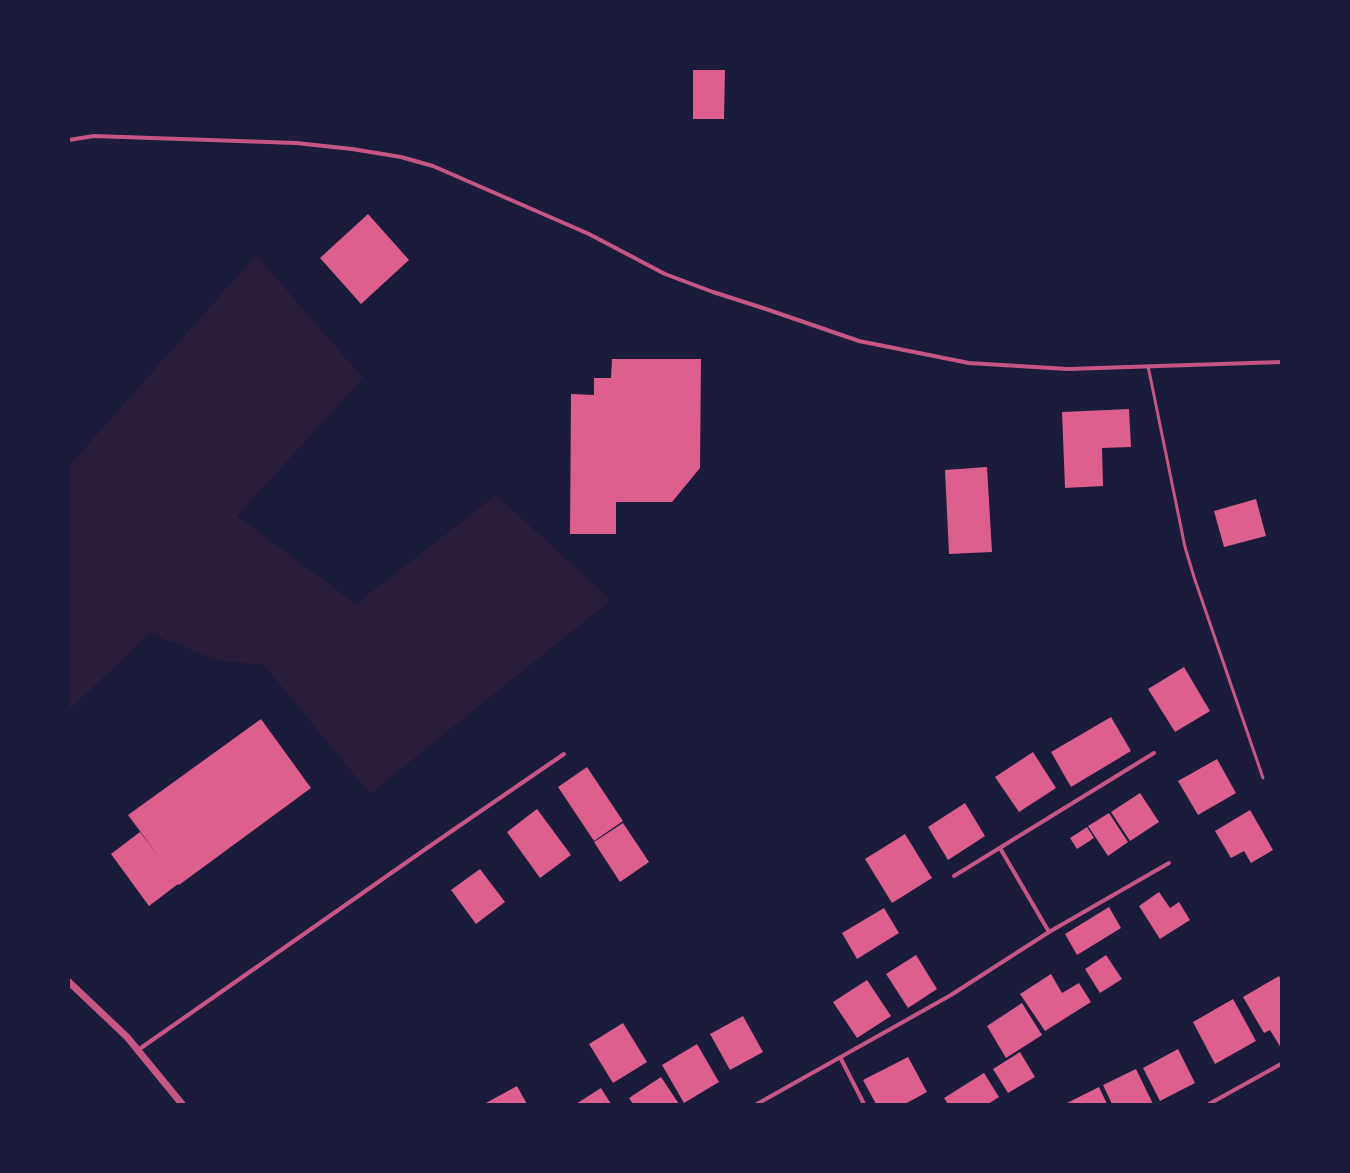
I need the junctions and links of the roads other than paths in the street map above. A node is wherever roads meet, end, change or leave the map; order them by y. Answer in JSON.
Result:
{"nodes":[{"id":1,"x":69,"y":140,"type":"edge"},
{"id":2,"x":1281,"y":362,"type":"edge"},
{"id":3,"x":1148,"y":366,"type":"junction"},
{"id":4,"x":1154,"y":753,"type":"dead end"},
{"id":5,"x":564,"y":754,"type":"dead end"},
{"id":6,"x":1263,"y":778,"type":"dead end"},
{"id":7,"x":1000,"y":848,"type":"junction"},
{"id":8,"x":1169,"y":863,"type":"dead end"},
{"id":9,"x":954,"y":876,"type":"dead end"},
{"id":10,"x":1049,"y":932,"type":"junction"},
{"id":11,"x":69,"y":982,"type":"edge"},
{"id":12,"x":138,"y":1050,"type":"junction"},
{"id":13,"x":840,"y":1057,"type":"junction"},
{"id":14,"x":1281,"y":1064,"type":"edge"},
{"id":15,"x":182,"y":1104,"type":"edge"},
{"id":16,"x":757,"y":1104,"type":"edge"},
{"id":17,"x":864,"y":1104,"type":"edge"},
{"id":18,"x":1209,"y":1104,"type":"edge"}],
"edges":[{"from":1,"to":3,"type":"street"},
{"from":2,"to":3,"type":"street"},
{"from":3,"to":6,"type":"lane"},
{"from":4,"to":7,"type":"street"},
{"from":5,"to":12,"type":"street"},
{"from":7,"to":9,"type":"street"},
{"from":7,"to":10,"type":"street"},
{"from":8,"to":10,"type":"street"},
{"from":10,"to":13,"type":"street"},
{"from":11,"to":12,"type":"street"},
{"from":12,"to":15,"type":"street"},
{"from":13,"to":16,"type":"street"},
{"from":13,"to":17,"type":"street"},
{"from":14,"to":18,"type":"street"}]}
